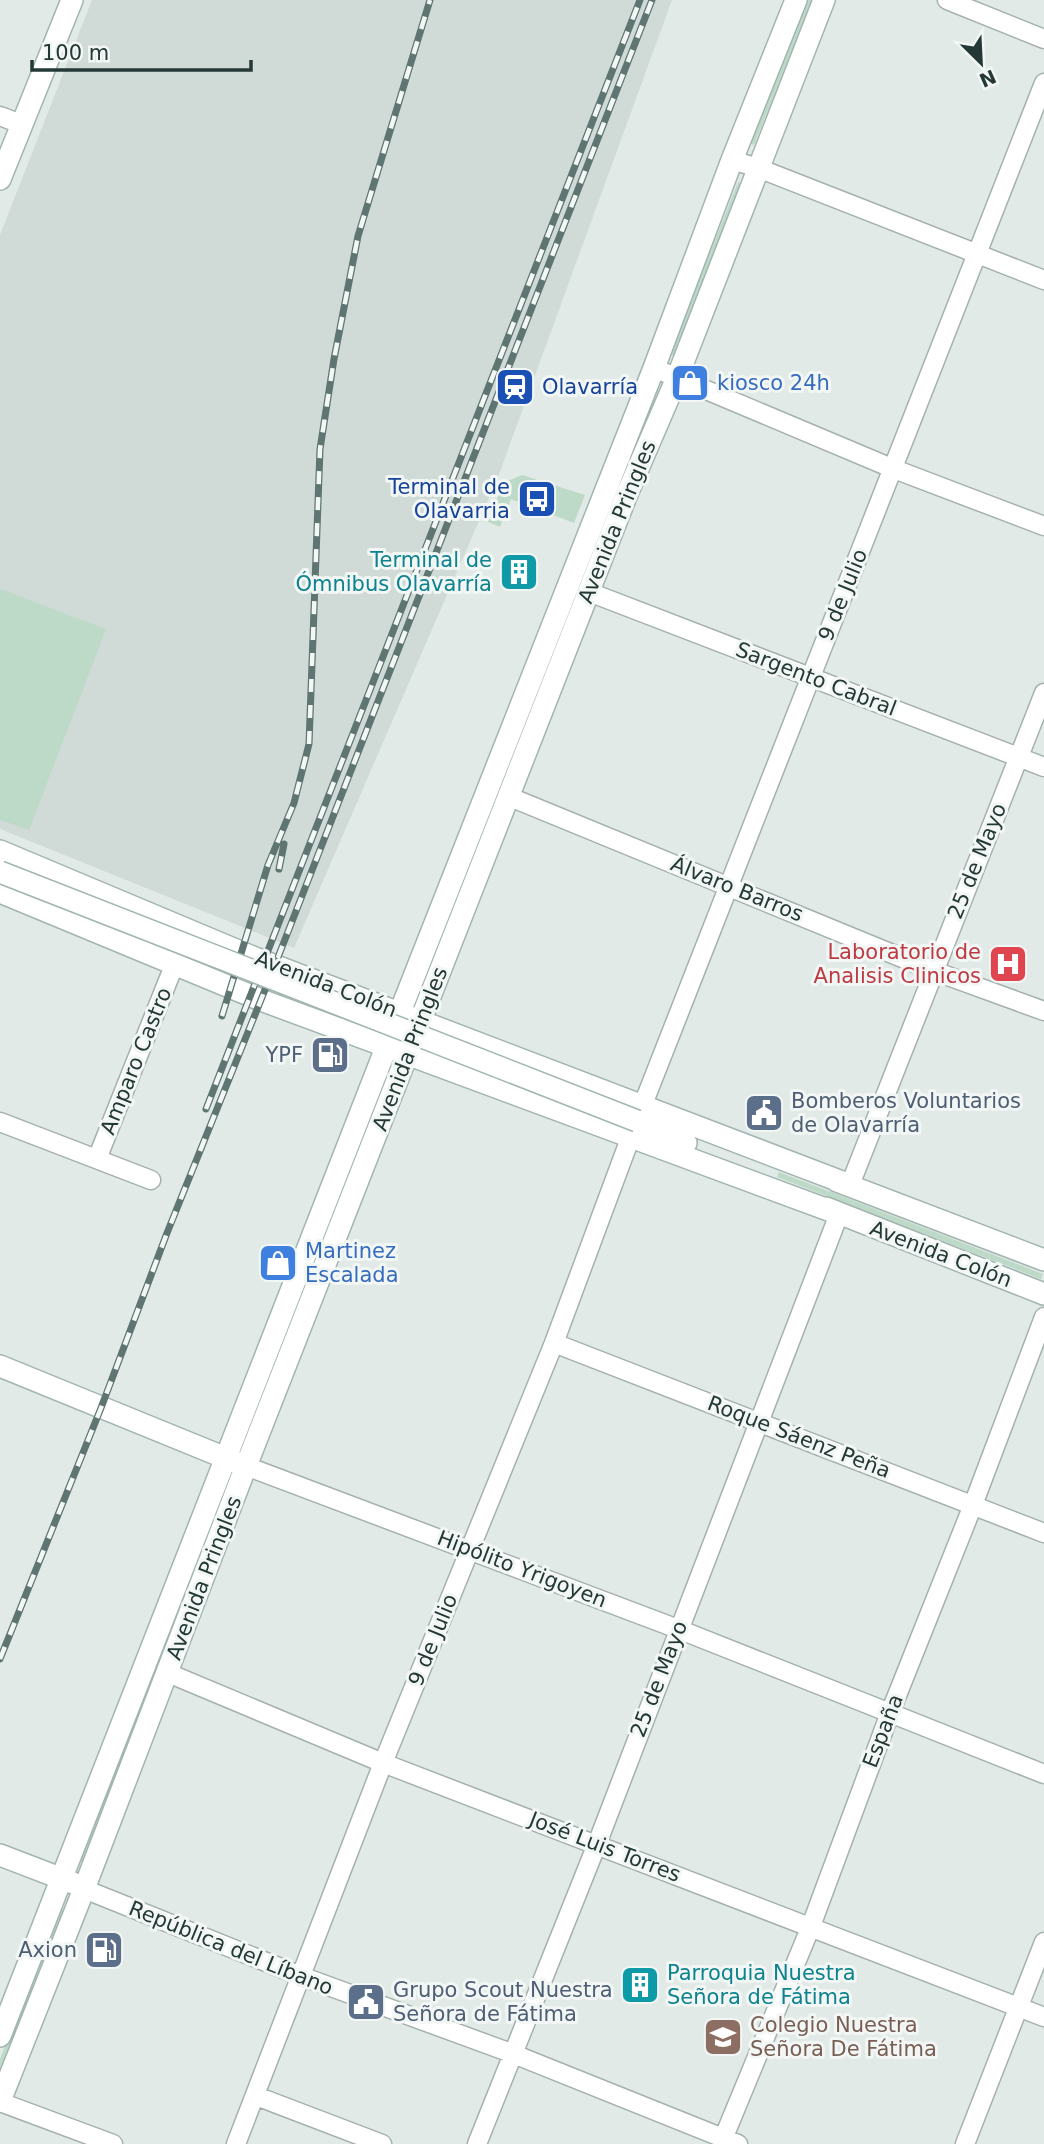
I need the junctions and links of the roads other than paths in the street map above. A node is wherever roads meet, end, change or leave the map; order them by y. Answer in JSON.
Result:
{"nodes":[{"id":1,"x":72,"y":0,"type":"edge"},
{"id":2,"x":796,"y":0,"type":"edge"},
{"id":3,"x":824,"y":0,"type":"edge"},
{"id":4,"x":947,"y":0,"type":"edge"},
{"id":5,"x":1044,"y":39,"type":"edge"},
{"id":6,"x":1044,"y":83,"type":"edge"},
{"id":7,"x":0,"y":116,"type":"edge"},
{"id":8,"x":22,"y":124,"type":"junction"},
{"id":9,"x":732,"y":160,"type":"junction"},
{"id":10,"x":758,"y":168,"type":"junction"},
{"id":11,"x":0,"y":179,"type":"edge"},
{"id":12,"x":978,"y":254,"type":"junction"},
{"id":13,"x":1044,"y":280,"type":"edge"},
{"id":14,"x":654,"y":368,"type":"junction"},
{"id":15,"x":677,"y":378,"type":"junction"},
{"id":16,"x":894,"y":469,"type":"junction"},
{"id":17,"x":1044,"y":526,"type":"edge"},
{"id":18,"x":589,"y":592,"type":"junction"},
{"id":19,"x":809,"y":677,"type":"junction"},
{"id":20,"x":1044,"y":693,"type":"edge"},
{"id":21,"x":1018,"y":757,"type":"junction"},
{"id":22,"x":1044,"y":767,"type":"edge"},
{"id":23,"x":510,"y":797,"type":"junction"},
{"id":24,"x":0,"y":851,"type":"edge"},
{"id":25,"x":0,"y":872,"type":"edge"},
{"id":26,"x":730,"y":886,"type":"junction"},
{"id":27,"x":0,"y":892,"type":"edge"},
{"id":28,"x":175,"y":963,"type":"junction"},
{"id":29,"x":934,"y":971,"type":"junction"},
{"id":30,"x":1044,"y":1011,"type":"edge"},
{"id":31,"x":400,"y":1012,"type":"junction"},
{"id":32,"x":421,"y":1020,"type":"junction"},
{"id":33,"x":387,"y":1046,"type":"junction"},
{"id":34,"x":408,"y":1054,"type":"junction"},
{"id":35,"x":637,"y":1121,"type":"junction"},
{"id":36,"x":0,"y":1122,"type":"edge"},
{"id":37,"x":97,"y":1159,"type":"junction"},
{"id":38,"x":151,"y":1180,"type":"dead end"},
{"id":39,"x":850,"y":1185,"type":"junction"},
{"id":40,"x":839,"y":1214,"type":"junction"},
{"id":41,"x":1044,"y":1260,"type":"edge"},
{"id":42,"x":1044,"y":1294,"type":"edge"},
{"id":43,"x":1044,"y":1317,"type":"edge"},
{"id":44,"x":554,"y":1343,"type":"junction"},
{"id":45,"x":3,"y":1375,"type":"edge"},
{"id":46,"x":760,"y":1422,"type":"junction"},
{"id":47,"x":225,"y":1458,"type":"junction"},
{"id":48,"x":246,"y":1466,"type":"junction"},
{"id":49,"x":973,"y":1505,"type":"junction"},
{"id":50,"x":1044,"y":1533,"type":"edge"},
{"id":51,"x":471,"y":1549,"type":"junction"},
{"id":52,"x":678,"y":1629,"type":"junction"},
{"id":53,"x":168,"y":1673,"type":"junction"},
{"id":54,"x":890,"y":1713,"type":"junction"},
{"id":55,"x":383,"y":1763,"type":"junction"},
{"id":56,"x":1044,"y":1774,"type":"edge"},
{"id":57,"x":597,"y":1844,"type":"junction"},
{"id":58,"x":0,"y":1855,"type":"edge"},
{"id":59,"x":62,"y":1878,"type":"junction"},
{"id":60,"x":85,"y":1889,"type":"junction"},
{"id":61,"x":811,"y":1926,"type":"junction"},
{"id":62,"x":1044,"y":1942,"type":"edge"},
{"id":63,"x":301,"y":1976,"type":"junction"},
{"id":64,"x":1019,"y":2007,"type":"junction"},
{"id":65,"x":1044,"y":2017,"type":"edge"},
{"id":66,"x":0,"y":2036,"type":"edge"},
{"id":67,"x":512,"y":2053,"type":"junction"},
{"id":68,"x":256,"y":2096,"type":"junction"},
{"id":69,"x":0,"y":2102,"type":"edge"},
{"id":70,"x":363,"y":2141,"type":"edge"},
{"id":71,"x":727,"y":2142,"type":"edge"},
{"id":72,"x":113,"y":2144,"type":"edge"},
{"id":73,"x":236,"y":2144,"type":"edge"},
{"id":74,"x":382,"y":2144,"type":"edge"},
{"id":75,"x":477,"y":2144,"type":"edge"},
{"id":76,"x":965,"y":2144,"type":"edge"}],
"edges":[{"from":1,"to":8,"type":"main road"},
{"from":2,"to":9,"type":"main road","name":"Avenida Pringles"},
{"from":3,"to":10,"type":"main road","name":"Avenida Pringles"},
{"from":4,"to":5,"type":"street"},
{"from":6,"to":12,"type":"street","name":"9 de Julio"},
{"from":7,"to":8,"type":"street"},
{"from":8,"to":11,"type":"main road"},
{"from":9,"to":10,"type":"street"},
{"from":9,"to":14,"type":"main road","name":"Avenida Pringles"},
{"from":10,"to":12,"type":"street"},
{"from":10,"to":15,"type":"main road","name":"Avenida Pringles"},
{"from":12,"to":13,"type":"street"},
{"from":12,"to":16,"type":"street","name":"9 de Julio"},
{"from":14,"to":15,"type":"street"},
{"from":14,"to":31,"type":"main road","name":"Avenida Pringles"},
{"from":15,"to":16,"type":"street"},
{"from":15,"to":18,"type":"main road","name":"Avenida Pringles"},
{"from":16,"to":17,"type":"street"},
{"from":16,"to":19,"type":"street","name":"9 de Julio"},
{"from":18,"to":19,"type":"street","name":"Sargento Cabral"},
{"from":18,"to":23,"type":"main road","name":"Avenida Pringles"},
{"from":19,"to":21,"type":"street","name":"Sargento Cabral"},
{"from":19,"to":26,"type":"street","name":"9 de Julio"},
{"from":20,"to":21,"type":"street","name":"25 de Mayo"},
{"from":21,"to":22,"type":"street","name":"Sargento Cabral"},
{"from":21,"to":29,"type":"street","name":"25 de Mayo"},
{"from":23,"to":26,"type":"street","name":"Álvaro Barros"},
{"from":23,"to":32,"type":"main road","name":"Avenida Pringles"},
{"from":24,"to":31,"type":"main road","name":"Avenida Colón"},
{"from":25,"to":35,"type":"main road","name":"Avenida Colón","bridge":true},
{"from":26,"to":29,"type":"street","name":"Álvaro Barros"},
{"from":26,"to":35,"type":"street","name":"9 de Julio"},
{"from":27,"to":28,"type":"main road","name":"Avenida Colón"},
{"from":28,"to":33,"type":"main road","name":"Avenida Colón"},
{"from":28,"to":37,"type":"street","name":"Amparo Castro"},
{"from":29,"to":30,"type":"street","name":"Álvaro Barros"},
{"from":29,"to":39,"type":"street","name":"25 de Mayo"},
{"from":31,"to":32,"type":"main road","name":"Avenida Colón"},
{"from":31,"to":33,"type":"main road","name":"Avenida Pringles"},
{"from":32,"to":34,"type":"main road","name":"Avenida Pringles"},
{"from":32,"to":35,"type":"main road","name":"Avenida Colón"},
{"from":33,"to":34,"type":"main road","name":"Avenida Colón"},
{"from":33,"to":47,"type":"main road","name":"Avenida Pringles"},
{"from":34,"to":35,"type":"main road","name":"Avenida Colón"},
{"from":34,"to":48,"type":"main road","name":"Avenida Pringles"},
{"from":35,"to":39,"type":"main road","name":"Avenida Colón"},
{"from":35,"to":40,"type":"main road","name":"Avenida Colón"},
{"from":35,"to":44,"type":"street","name":"9 de Julio"},
{"from":36,"to":37,"type":"street"},
{"from":37,"to":38,"type":"street"},
{"from":39,"to":41,"type":"main road","name":"Avenida Colón"},
{"from":40,"to":42,"type":"main road","name":"Avenida Colón"},
{"from":40,"to":46,"type":"street","name":"25 de Mayo"},
{"from":43,"to":49,"type":"street","name":"España"},
{"from":44,"to":46,"type":"street","name":"Roque Sáenz Peña"},
{"from":44,"to":51,"type":"street","name":"9 de Julio"},
{"from":45,"to":47,"type":"main road","name":"Hipólito Yrigoyen"},
{"from":46,"to":49,"type":"street","name":"Roque Sáenz Peña"},
{"from":46,"to":52,"type":"street","name":"25 de Mayo"},
{"from":47,"to":48,"type":"main road","name":"Hipólito Yrigoyen"},
{"from":47,"to":59,"type":"main road","name":"Avenida Pringles"},
{"from":48,"to":51,"type":"street","name":"Hipólito Yrigoyen"},
{"from":48,"to":53,"type":"main road","name":"Avenida Pringles"},
{"from":49,"to":50,"type":"street","name":"Roque Sáenz Peña"},
{"from":49,"to":54,"type":"street","name":"España"},
{"from":51,"to":52,"type":"street","name":"Hipólito Yrigoyen"},
{"from":51,"to":55,"type":"street","name":"9 de Julio"},
{"from":52,"to":54,"type":"street","name":"Hipólito Yrigoyen"},
{"from":52,"to":57,"type":"street","name":"25 de Mayo"},
{"from":53,"to":55,"type":"street","name":"José Luis Torres"},
{"from":53,"to":60,"type":"main road","name":"Avenida Pringles"},
{"from":54,"to":56,"type":"street","name":"Hipólito Yrigoyen"},
{"from":54,"to":61,"type":"street","name":"España"},
{"from":55,"to":57,"type":"street","name":"José Luis Torres"},
{"from":55,"to":63,"type":"street","name":"9 de Julio"},
{"from":57,"to":61,"type":"street","name":"José Luis Torres"},
{"from":57,"to":67,"type":"street","name":"25 de Mayo"},
{"from":58,"to":59,"type":"main road","name":"República del Líbano"},
{"from":59,"to":60,"type":"main road","name":"República del Líbano"},
{"from":59,"to":66,"type":"main road","name":"Avenida Pringles"},
{"from":60,"to":63,"type":"street","name":"República del Líbano"},
{"from":60,"to":69,"type":"main road","name":"Avenida Pringles"},
{"from":61,"to":64,"type":"street","name":"José Luis Torres"},
{"from":61,"to":71,"type":"street","name":"España"},
{"from":62,"to":64,"type":"street"},
{"from":63,"to":67,"type":"street","name":"República del Líbano"},
{"from":63,"to":68,"type":"street","name":"9 de Julio"},
{"from":64,"to":65,"type":"street","name":"José Luis Torres"},
{"from":64,"to":76,"type":"street"},
{"from":67,"to":71,"type":"street","name":"República del Líbano"},
{"from":67,"to":75,"type":"street","name":"25 de Mayo"},
{"from":68,"to":70,"type":"street"},
{"from":68,"to":73,"type":"street","name":"9 de Julio"},
{"from":69,"to":72,"type":"street"},
{"from":70,"to":74,"type":"street"}]}
